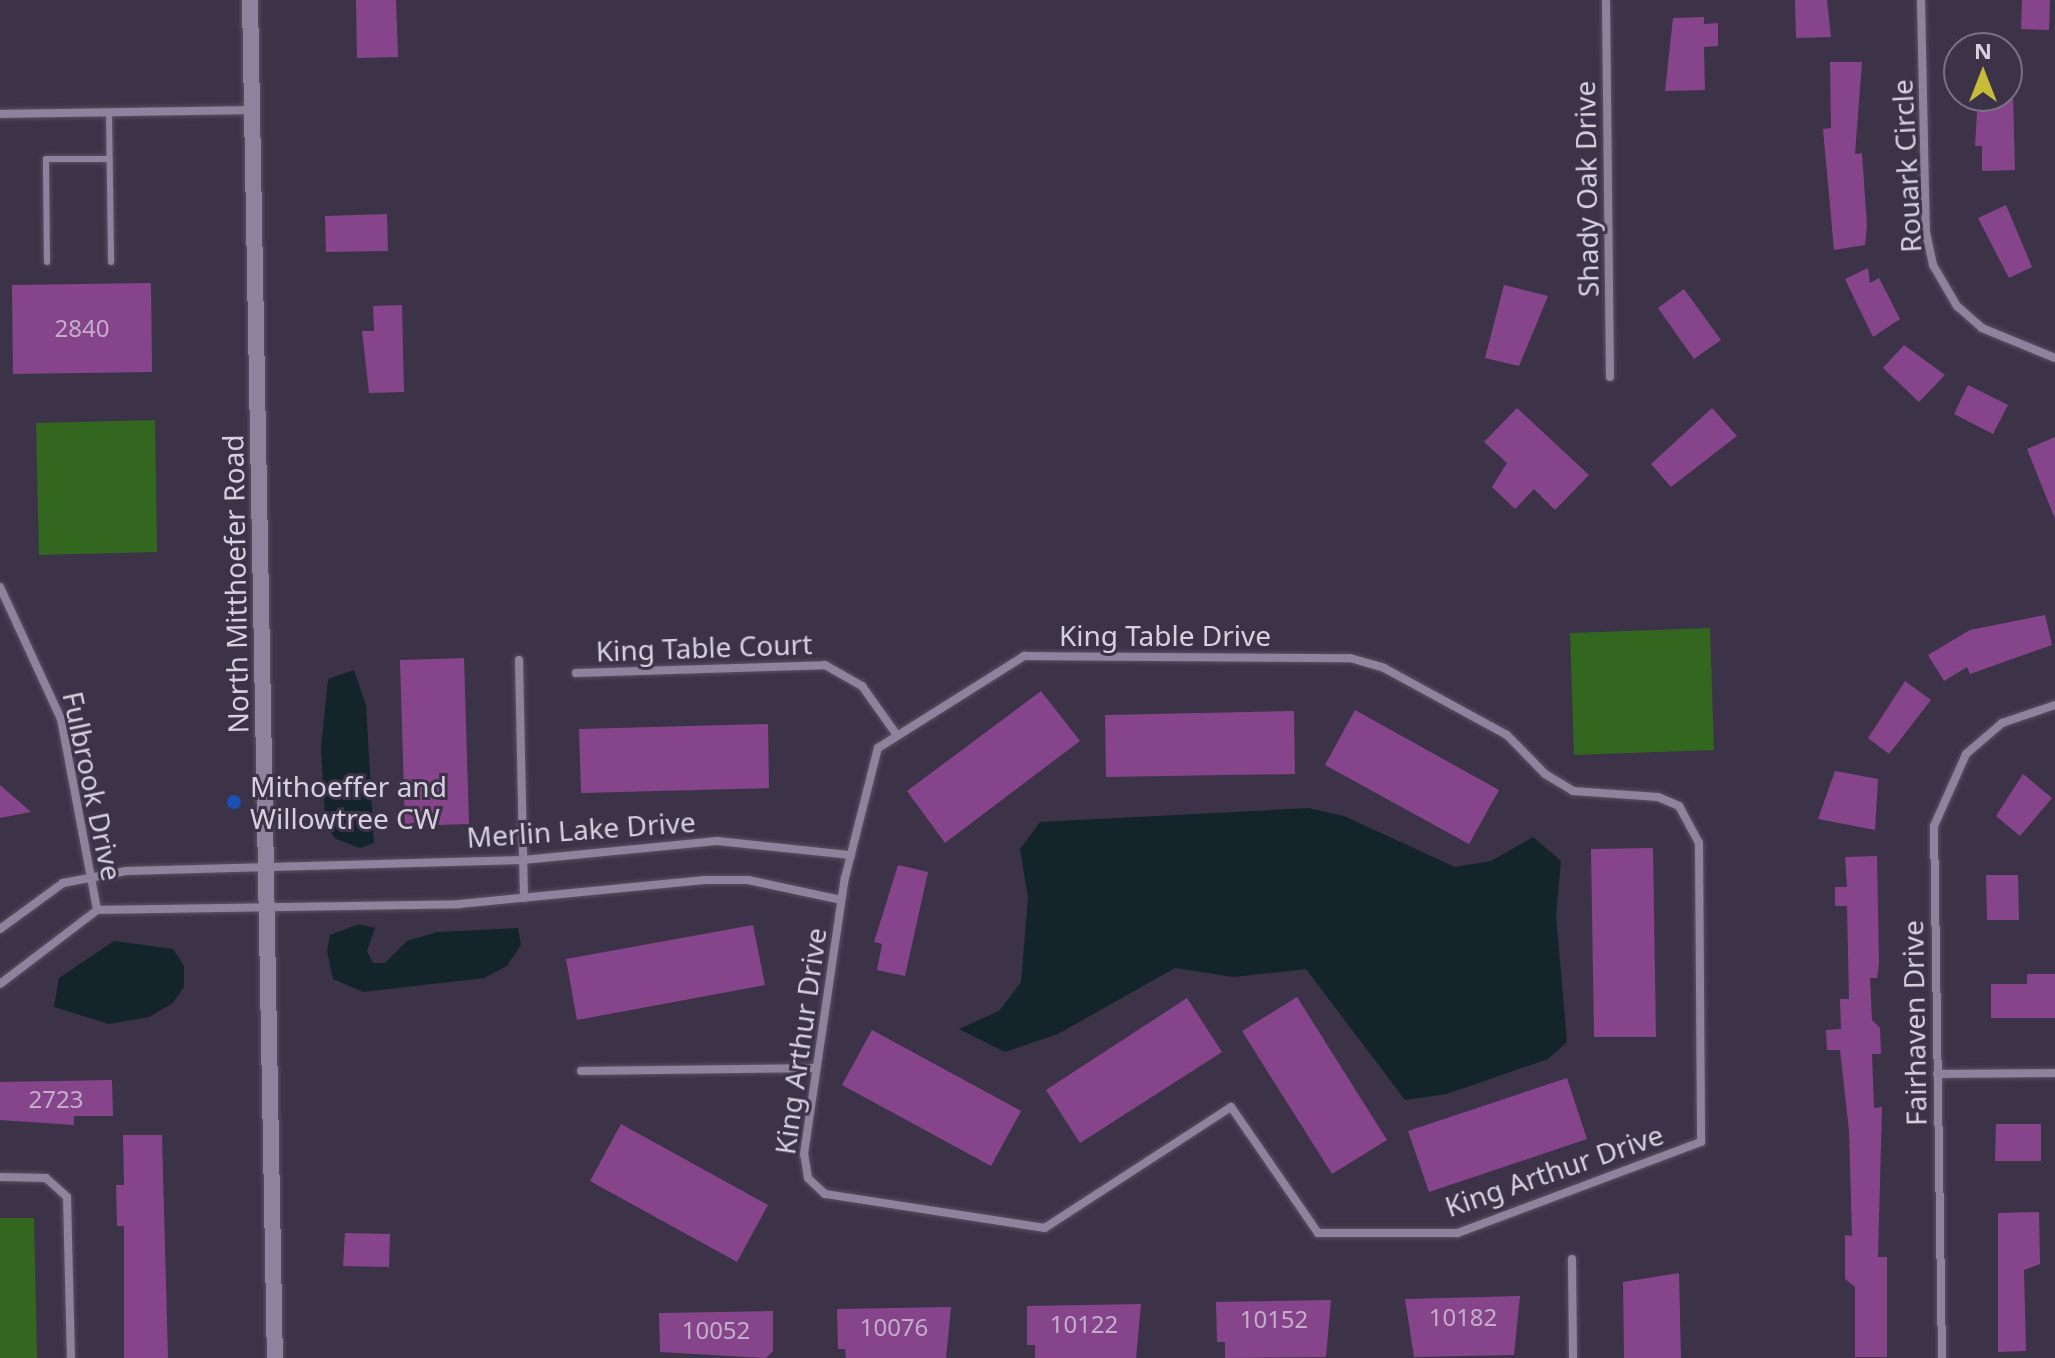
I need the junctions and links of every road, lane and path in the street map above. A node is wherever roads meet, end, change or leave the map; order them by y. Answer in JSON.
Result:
{"nodes":[{"id":1,"x":250,"y":0,"type":"edge"},
{"id":2,"x":1606,"y":0,"type":"edge"},
{"id":3,"x":1921,"y":0,"type":"edge"},
{"id":4,"x":252,"y":110,"type":"junction"},
{"id":5,"x":109,"y":112,"type":"junction"},
{"id":6,"x":0,"y":114,"type":"edge"},
{"id":7,"x":109,"y":159,"type":"junction"},
{"id":8,"x":47,"y":262,"type":"dead end"},
{"id":9,"x":111,"y":262,"type":"dead end"},
{"id":10,"x":2055,"y":358,"type":"edge"},
{"id":11,"x":1610,"y":377,"type":"dead end"},
{"id":12,"x":0,"y":587,"type":"edge"},
{"id":13,"x":519,"y":660,"type":"dead end"},
{"id":14,"x":576,"y":673,"type":"dead end"},
{"id":15,"x":2055,"y":705,"type":"edge"},
{"id":16,"x":897,"y":735,"type":"junction"},
{"id":17,"x":1573,"y":791,"type":"joint"},
{"id":18,"x":851,"y":855,"type":"junction"},
{"id":19,"x":523,"y":860,"type":"junction"},
{"id":20,"x":267,"y":865,"type":"junction"},
{"id":21,"x":91,"y":876,"type":"junction"},
{"id":22,"x":845,"y":878,"type":"joint"},
{"id":23,"x":524,"y":898,"type":"junction"},
{"id":24,"x":841,"y":900,"type":"junction"},
{"id":25,"x":267,"y":907,"type":"junction"},
{"id":26,"x":97,"y":910,"type":"junction"},
{"id":27,"x":0,"y":929,"type":"edge"},
{"id":28,"x":0,"y":984,"type":"edge"},
{"id":29,"x":816,"y":1068,"type":"junction"},
{"id":30,"x":581,"y":1071,"type":"dead end"},
{"id":31,"x":2055,"y":1073,"type":"edge"},
{"id":32,"x":1937,"y":1074,"type":"junction"},
{"id":33,"x":0,"y":1177,"type":"edge"},
{"id":34,"x":1572,"y":1259,"type":"dead end"},
{"id":35,"x":71,"y":1358,"type":"edge"},
{"id":36,"x":275,"y":1358,"type":"edge"},
{"id":37,"x":1573,"y":1358,"type":"edge"},
{"id":38,"x":1942,"y":1358,"type":"edge"}],
"edges":[{"from":1,"to":4,"type":"main road","name":"North Mitthoefer Road"},
{"from":2,"to":11,"type":"street","name":"Shady Oak Drive"},
{"from":3,"to":10,"type":"street","name":"Rouark Circle"},
{"from":4,"to":5,"type":"street"},
{"from":4,"to":20,"type":"main road","name":"North Mitthoefer Road"},
{"from":5,"to":6,"type":"street"},
{"from":5,"to":7,"type":"lane"},
{"from":7,"to":8,"type":"lane"},
{"from":7,"to":9,"type":"lane"},
{"from":12,"to":21,"type":"street","name":"Fulbrook Drive"},
{"from":13,"to":19,"type":"street"},
{"from":14,"to":16,"type":"street","name":"King Table Court"},
{"from":15,"to":32,"type":"street","name":"Fairhaven Drive"},
{"from":16,"to":17,"type":"street","name":"King Table Drive"},
{"from":16,"to":18,"type":"street","name":"King Table Drive"},
{"from":17,"to":29,"type":"street","name":"King Arthur Drive"},
{"from":18,"to":19,"type":"street","name":"Merlin Lake Drive"},
{"from":18,"to":22,"type":"street","name":"King Table Drive"},
{"from":19,"to":20,"type":"street","name":"Merlin Lake Drive"},
{"from":19,"to":23,"type":"street"},
{"from":20,"to":21,"type":"street","name":"Merlin Lake Drive"},
{"from":20,"to":25,"type":"main road","name":"North Mitthoefer Road"},
{"from":21,"to":26,"type":"street","name":"Fulbrook Drive"},
{"from":21,"to":27,"type":"street","name":"Merlin Lake Drive"},
{"from":22,"to":24,"type":"street","name":"King Arthur Drive"},
{"from":23,"to":24,"type":"street"},
{"from":23,"to":25,"type":"street"},
{"from":24,"to":29,"type":"street","name":"King Arthur Drive"},
{"from":25,"to":26,"type":"street"},
{"from":25,"to":36,"type":"main road","name":"North Mitthoefer Road"},
{"from":26,"to":28,"type":"street"},
{"from":29,"to":30,"type":"street"},
{"from":31,"to":32,"type":"street"},
{"from":32,"to":38,"type":"street","name":"Fairhaven Drive"},
{"from":33,"to":35,"type":"street"},
{"from":34,"to":37,"type":"street"}]}
